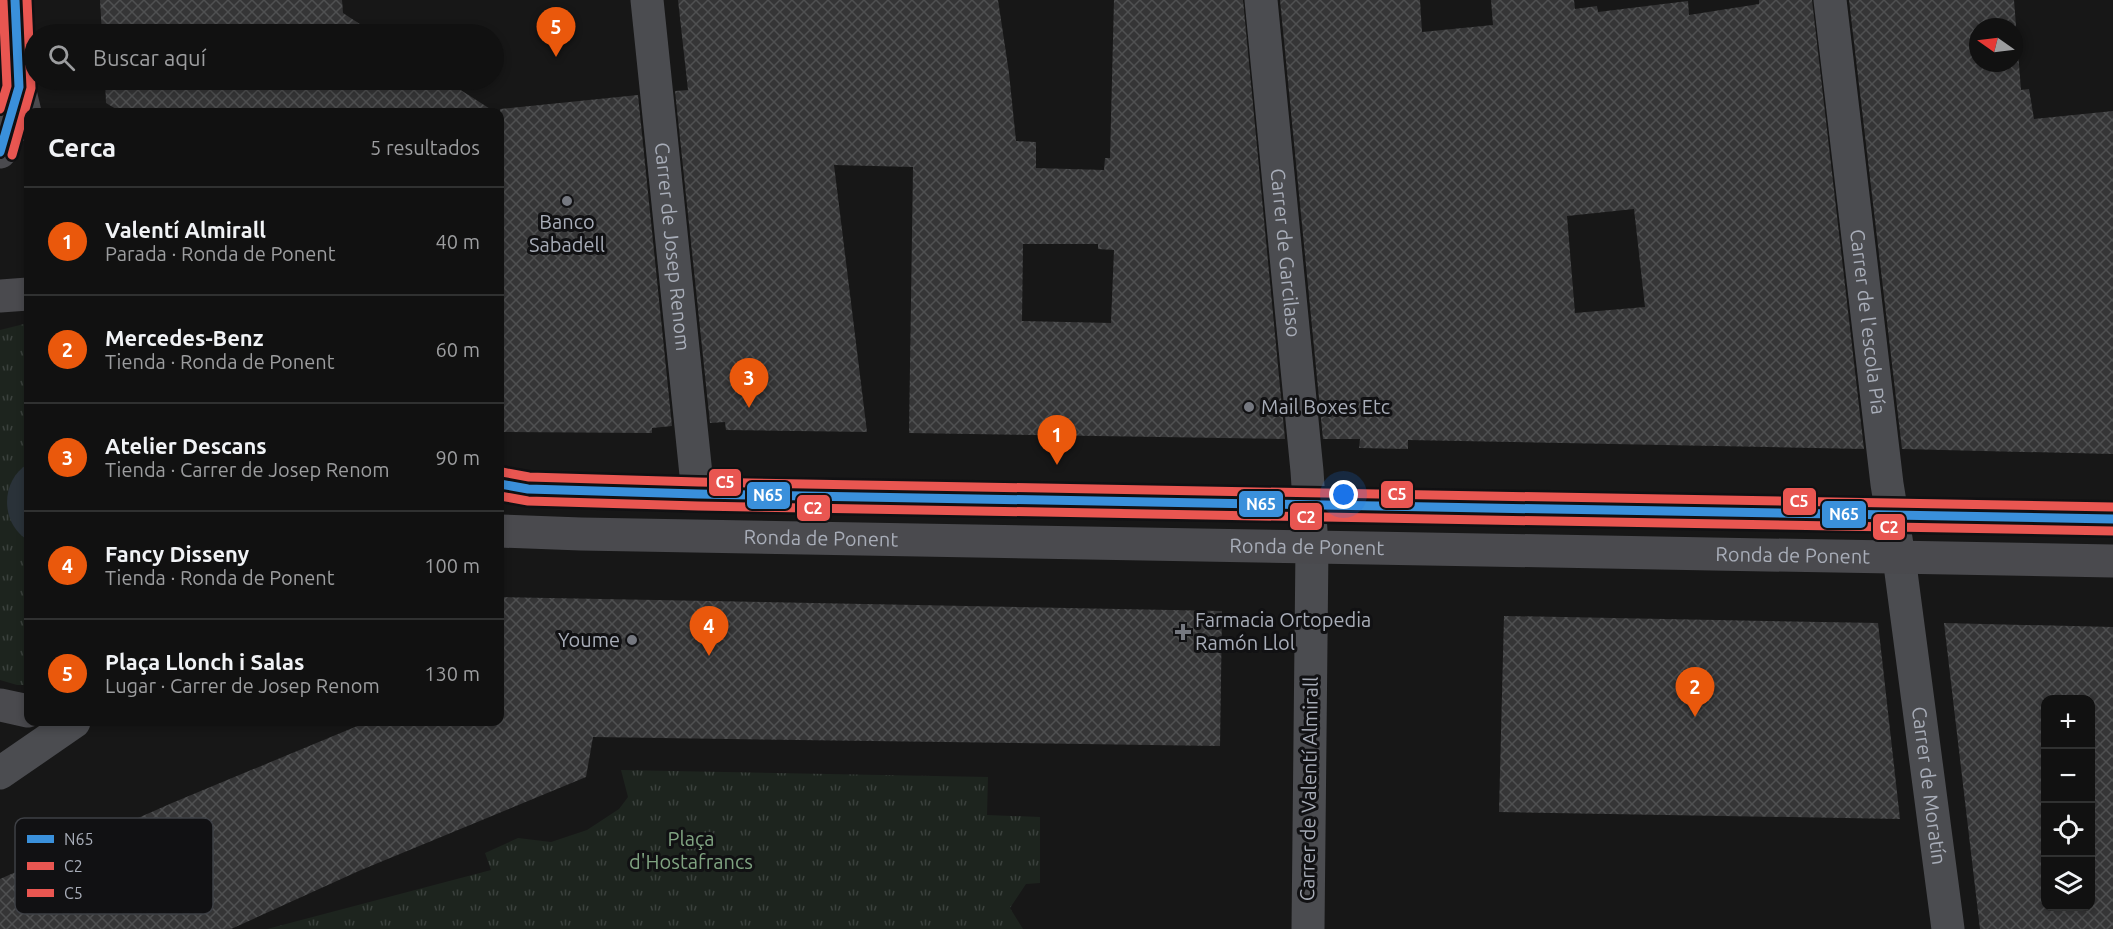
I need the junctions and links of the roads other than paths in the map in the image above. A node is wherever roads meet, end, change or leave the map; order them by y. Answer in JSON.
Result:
{"nodes":[{"id":1,"x":15,"y":0,"type":"edge"},
{"id":2,"x":647,"y":0,"type":"edge"},
{"id":3,"x":1261,"y":0,"type":"edge"},
{"id":4,"x":1830,"y":0,"type":"edge"},
{"id":5,"x":19,"y":87,"type":"junction"},
{"id":6,"x":24,"y":108,"type":"edge"},
{"id":7,"x":0,"y":152,"type":"edge"},
{"id":8,"x":24,"y":294,"type":"edge"},
{"id":9,"x":0,"y":296,"type":"edge"},
{"id":10,"x":504,"y":485,"type":"edge"},
{"id":11,"x":698,"y":494,"type":"junction"},
{"id":12,"x":1309,"y":505,"type":"junction"},
{"id":13,"x":1891,"y":515,"type":"junction"},
{"id":14,"x":2113,"y":519,"type":"edge"},
{"id":15,"x":504,"y":531,"type":"edge"},
{"id":16,"x":1312,"y":546,"type":"junction"},
{"id":17,"x":1899,"y":557,"type":"junction"},
{"id":18,"x":2113,"y":561,"type":"edge"},
{"id":19,"x":1909,"y":642,"type":"joint"},
{"id":20,"x":0,"y":705,"type":"edge"},
{"id":21,"x":24,"y":710,"type":"edge"},
{"id":22,"x":68,"y":726,"type":"edge"},
{"id":23,"x":0,"y":773,"type":"edge"},
{"id":24,"x":1308,"y":929,"type":"edge"},
{"id":25,"x":1948,"y":929,"type":"edge"}],
"edges":[{"from":1,"to":5,"type":"main road"},
{"from":2,"to":11,"type":"street","name":"Carrer de Josep Renom"},
{"from":3,"to":12,"type":"street","name":"Carrer de Garcilaso"},
{"from":4,"to":13,"type":"street","name":"Carrer de l'escola Pía"},
{"from":5,"to":6,"type":"main road"},
{"from":5,"to":7,"type":"main road"},
{"from":8,"to":9,"type":"main road"},
{"from":10,"to":11,"type":"main road","name":"Ronda de Ponent"},
{"from":11,"to":12,"type":"main road","name":"Ronda de Ponent"},
{"from":12,"to":13,"type":"main road","name":"Ronda de Ponent"},
{"from":12,"to":16,"type":"street","name":"Carrer de Valentí Almirall"},
{"from":13,"to":14,"type":"main road","name":"Ronda de Ponent"},
{"from":13,"to":17,"type":"street","name":"Carrer de l'escola Pía"},
{"from":15,"to":16,"type":"main road","name":"Ronda de Ponent"},
{"from":16,"to":17,"type":"main road","name":"Ronda de Ponent"},
{"from":16,"to":24,"type":"street","name":"Carrer de Valentí Almirall"},
{"from":17,"to":18,"type":"main road","name":"Ronda de Ponent"},
{"from":17,"to":19,"type":"street","name":"Carrer de l'escola Pía"},
{"from":19,"to":25,"type":"street","name":"Carrer de Moratín"},
{"from":20,"to":21,"type":"main road"},
{"from":22,"to":23,"type":"street"}]}
